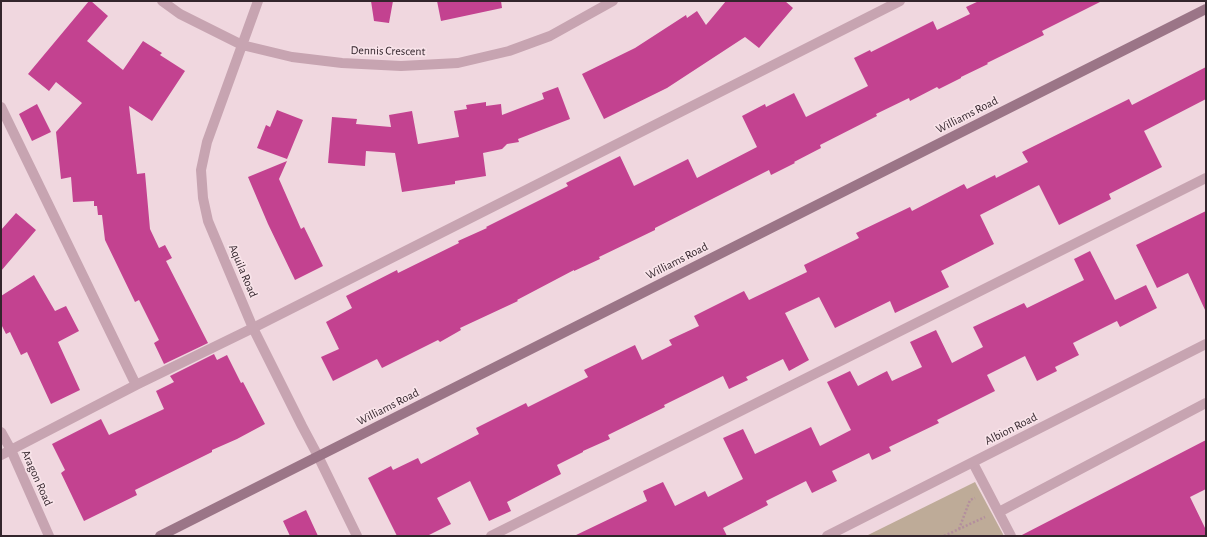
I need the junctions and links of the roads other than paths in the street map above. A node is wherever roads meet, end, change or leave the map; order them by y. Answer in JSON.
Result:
{"nodes":[{"id":1,"x":162,"y":1,"type":"edge"},
{"id":2,"x":258,"y":1,"type":"edge"},
{"id":3,"x":613,"y":1,"type":"edge"},
{"id":4,"x":900,"y":1,"type":"edge"},
{"id":5,"x":1206,"y":9,"type":"edge"},
{"id":6,"x":242,"y":45,"type":"junction"},
{"id":7,"x":1,"y":107,"type":"edge"},
{"id":8,"x":1206,"y":178,"type":"edge"},
{"id":9,"x":253,"y":328,"type":"junction"},
{"id":10,"x":1206,"y":344,"type":"edge"},
{"id":11,"x":136,"y":385,"type":"junction"},
{"id":12,"x":1206,"y":404,"type":"edge"},
{"id":13,"x":1,"y":432,"type":"edge"},
{"id":14,"x":11,"y":450,"type":"junction"},
{"id":15,"x":1,"y":455,"type":"edge"},
{"id":16,"x":318,"y":456,"type":"junction"},
{"id":17,"x":973,"y":463,"type":"junction"},
{"id":18,"x":999,"y":512,"type":"junction"},
{"id":19,"x":49,"y":536,"type":"edge"},
{"id":20,"x":160,"y":536,"type":"edge"},
{"id":21,"x":357,"y":536,"type":"edge"},
{"id":22,"x":491,"y":536,"type":"edge"},
{"id":23,"x":827,"y":536,"type":"edge"},
{"id":24,"x":1011,"y":536,"type":"edge"}],
"edges":[{"from":1,"to":6,"type":"street","name":"Dennis Crescent"},
{"from":2,"to":6,"type":"street","name":"Aquila Road"},
{"from":3,"to":6,"type":"street","name":"Dennis Crescent"},
{"from":4,"to":9,"type":"street"},
{"from":5,"to":16,"type":"street","name":"Williams Road"},
{"from":6,"to":9,"type":"street","name":"Aquila Road"},
{"from":7,"to":11,"type":"street"},
{"from":8,"to":22,"type":"street"},
{"from":9,"to":11,"type":"street"},
{"from":9,"to":16,"type":"street","name":"Aquila Road"},
{"from":10,"to":17,"type":"street","name":"Albion Road"},
{"from":11,"to":14,"type":"street"},
{"from":12,"to":18,"type":"street"},
{"from":13,"to":14,"type":"street","name":"Aragon Road"},
{"from":14,"to":15,"type":"street"},
{"from":14,"to":19,"type":"street","name":"Aragon Road"},
{"from":16,"to":20,"type":"street","name":"Williams Road"},
{"from":16,"to":21,"type":"street","name":"Aquila Road"},
{"from":17,"to":18,"type":"street"},
{"from":17,"to":23,"type":"street","name":"Albion Road"},
{"from":18,"to":24,"type":"street"}]}
